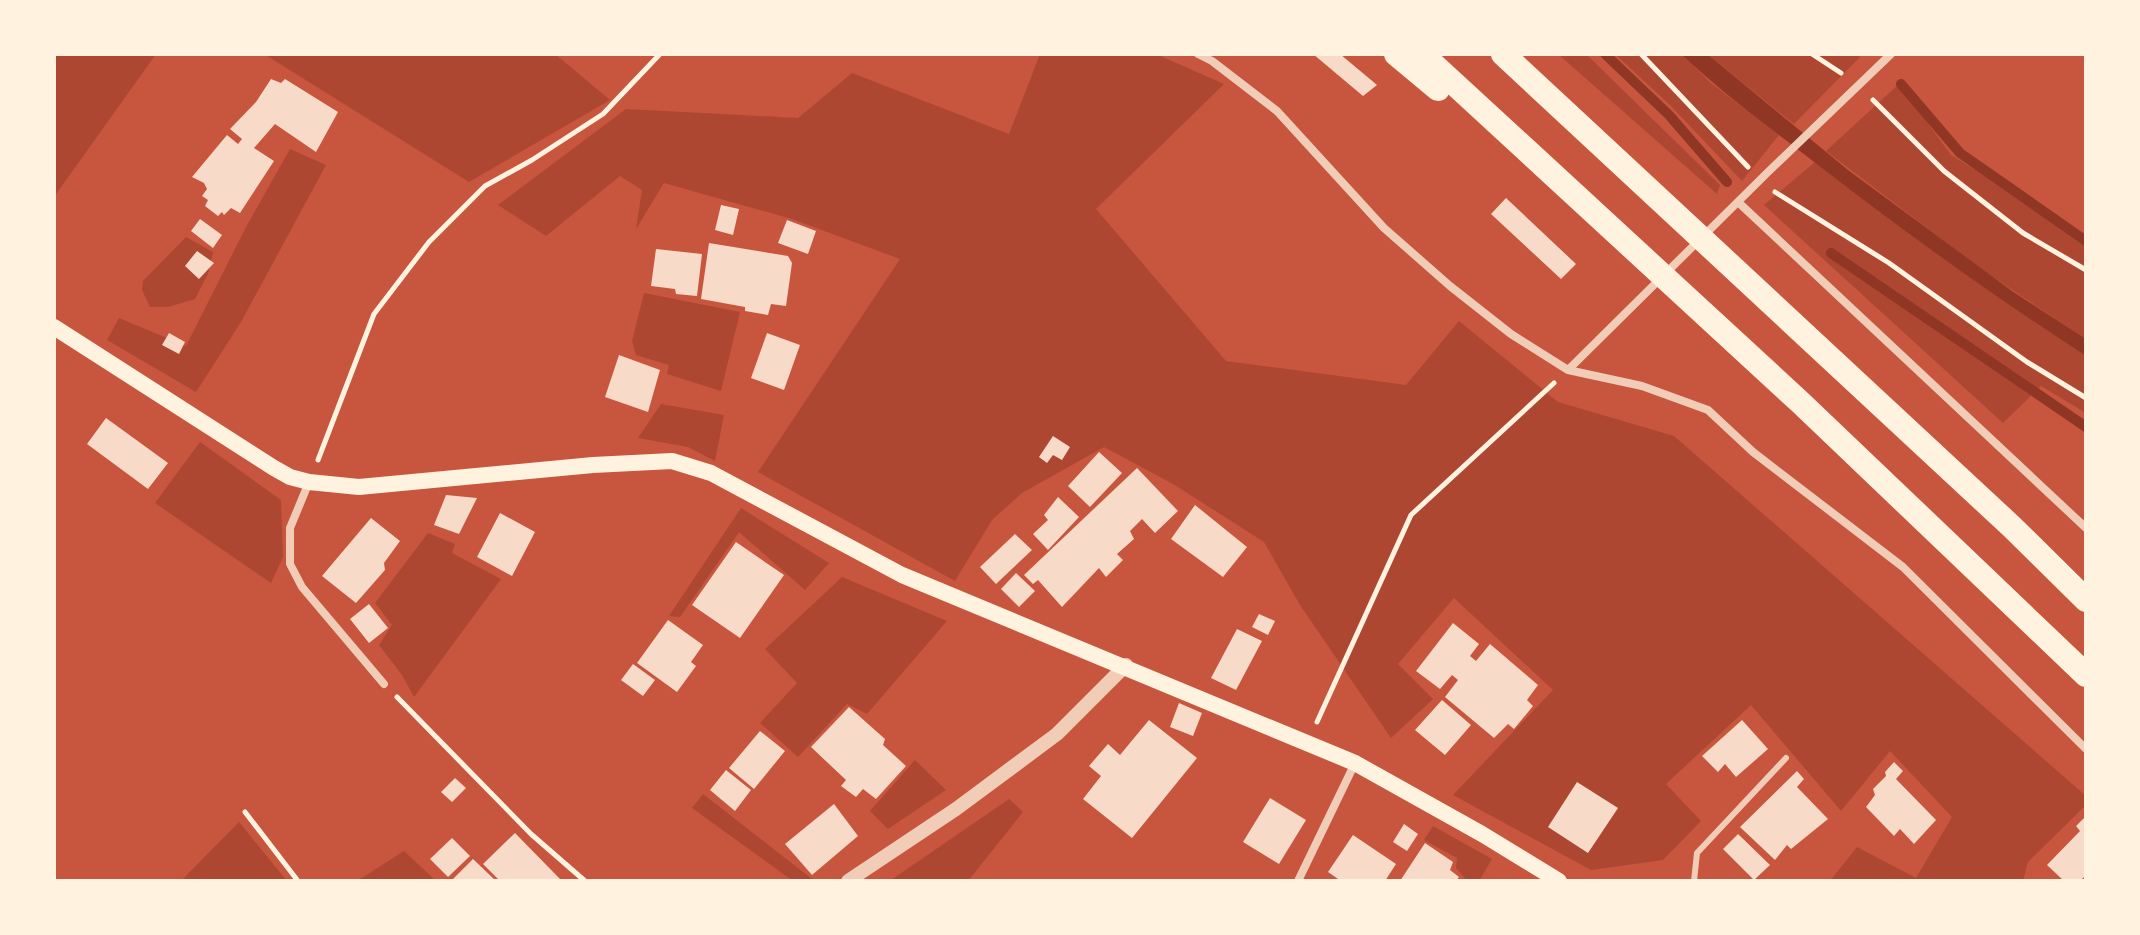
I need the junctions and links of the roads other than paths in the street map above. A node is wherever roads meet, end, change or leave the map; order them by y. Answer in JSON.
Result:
{"nodes":[{"id":1,"x":1198,"y":54,"type":"edge"},
{"id":2,"x":1396,"y":54,"type":"edge"},
{"id":3,"x":1422,"y":54,"type":"edge"},
{"id":4,"x":1503,"y":54,"type":"edge"},
{"id":5,"x":1891,"y":54,"type":"edge"},
{"id":6,"x":1738,"y":202,"type":"junction"},
{"id":7,"x":1620,"y":237,"type":"junction"},
{"id":8,"x":54,"y":327,"type":"edge"},
{"id":9,"x":1568,"y":370,"type":"junction"},
{"id":10,"x":309,"y":482,"type":"junction"},
{"id":11,"x":2086,"y":528,"type":"edge"},
{"id":12,"x":2086,"y":600,"type":"edge"},
{"id":13,"x":1126,"y":665,"type":"junction"},
{"id":14,"x":2086,"y":675,"type":"edge"},
{"id":15,"x":384,"y":684,"type":"road end"},
{"id":16,"x":2086,"y":749,"type":"edge"},
{"id":17,"x":1786,"y":758,"type":"dead end"},
{"id":18,"x":1355,"y":763,"type":"junction"},
{"id":19,"x":848,"y":881,"type":"edge"},
{"id":20,"x":1298,"y":881,"type":"edge"},
{"id":21,"x":1559,"y":881,"type":"edge"},
{"id":22,"x":1694,"y":881,"type":"edge"}],
"edges":[{"from":1,"to":9,"type":"street"},
{"from":2,"to":7,"type":"highway"},
{"from":3,"to":7,"type":"highway"},
{"from":4,"to":12,"type":"highway"},
{"from":5,"to":6,"type":"street"},
{"from":6,"to":9,"type":"street"},
{"from":6,"to":11,"type":"street"},
{"from":7,"to":14,"type":"highway"},
{"from":8,"to":10,"type":"main road"},
{"from":9,"to":16,"type":"street"},
{"from":10,"to":13,"type":"main road"},
{"from":10,"to":15,"type":"street"},
{"from":13,"to":18,"type":"main road"},
{"from":13,"to":19,"type":"street"},
{"from":17,"to":22,"type":"lane"},
{"from":18,"to":20,"type":"street"},
{"from":18,"to":21,"type":"main road"}]}
